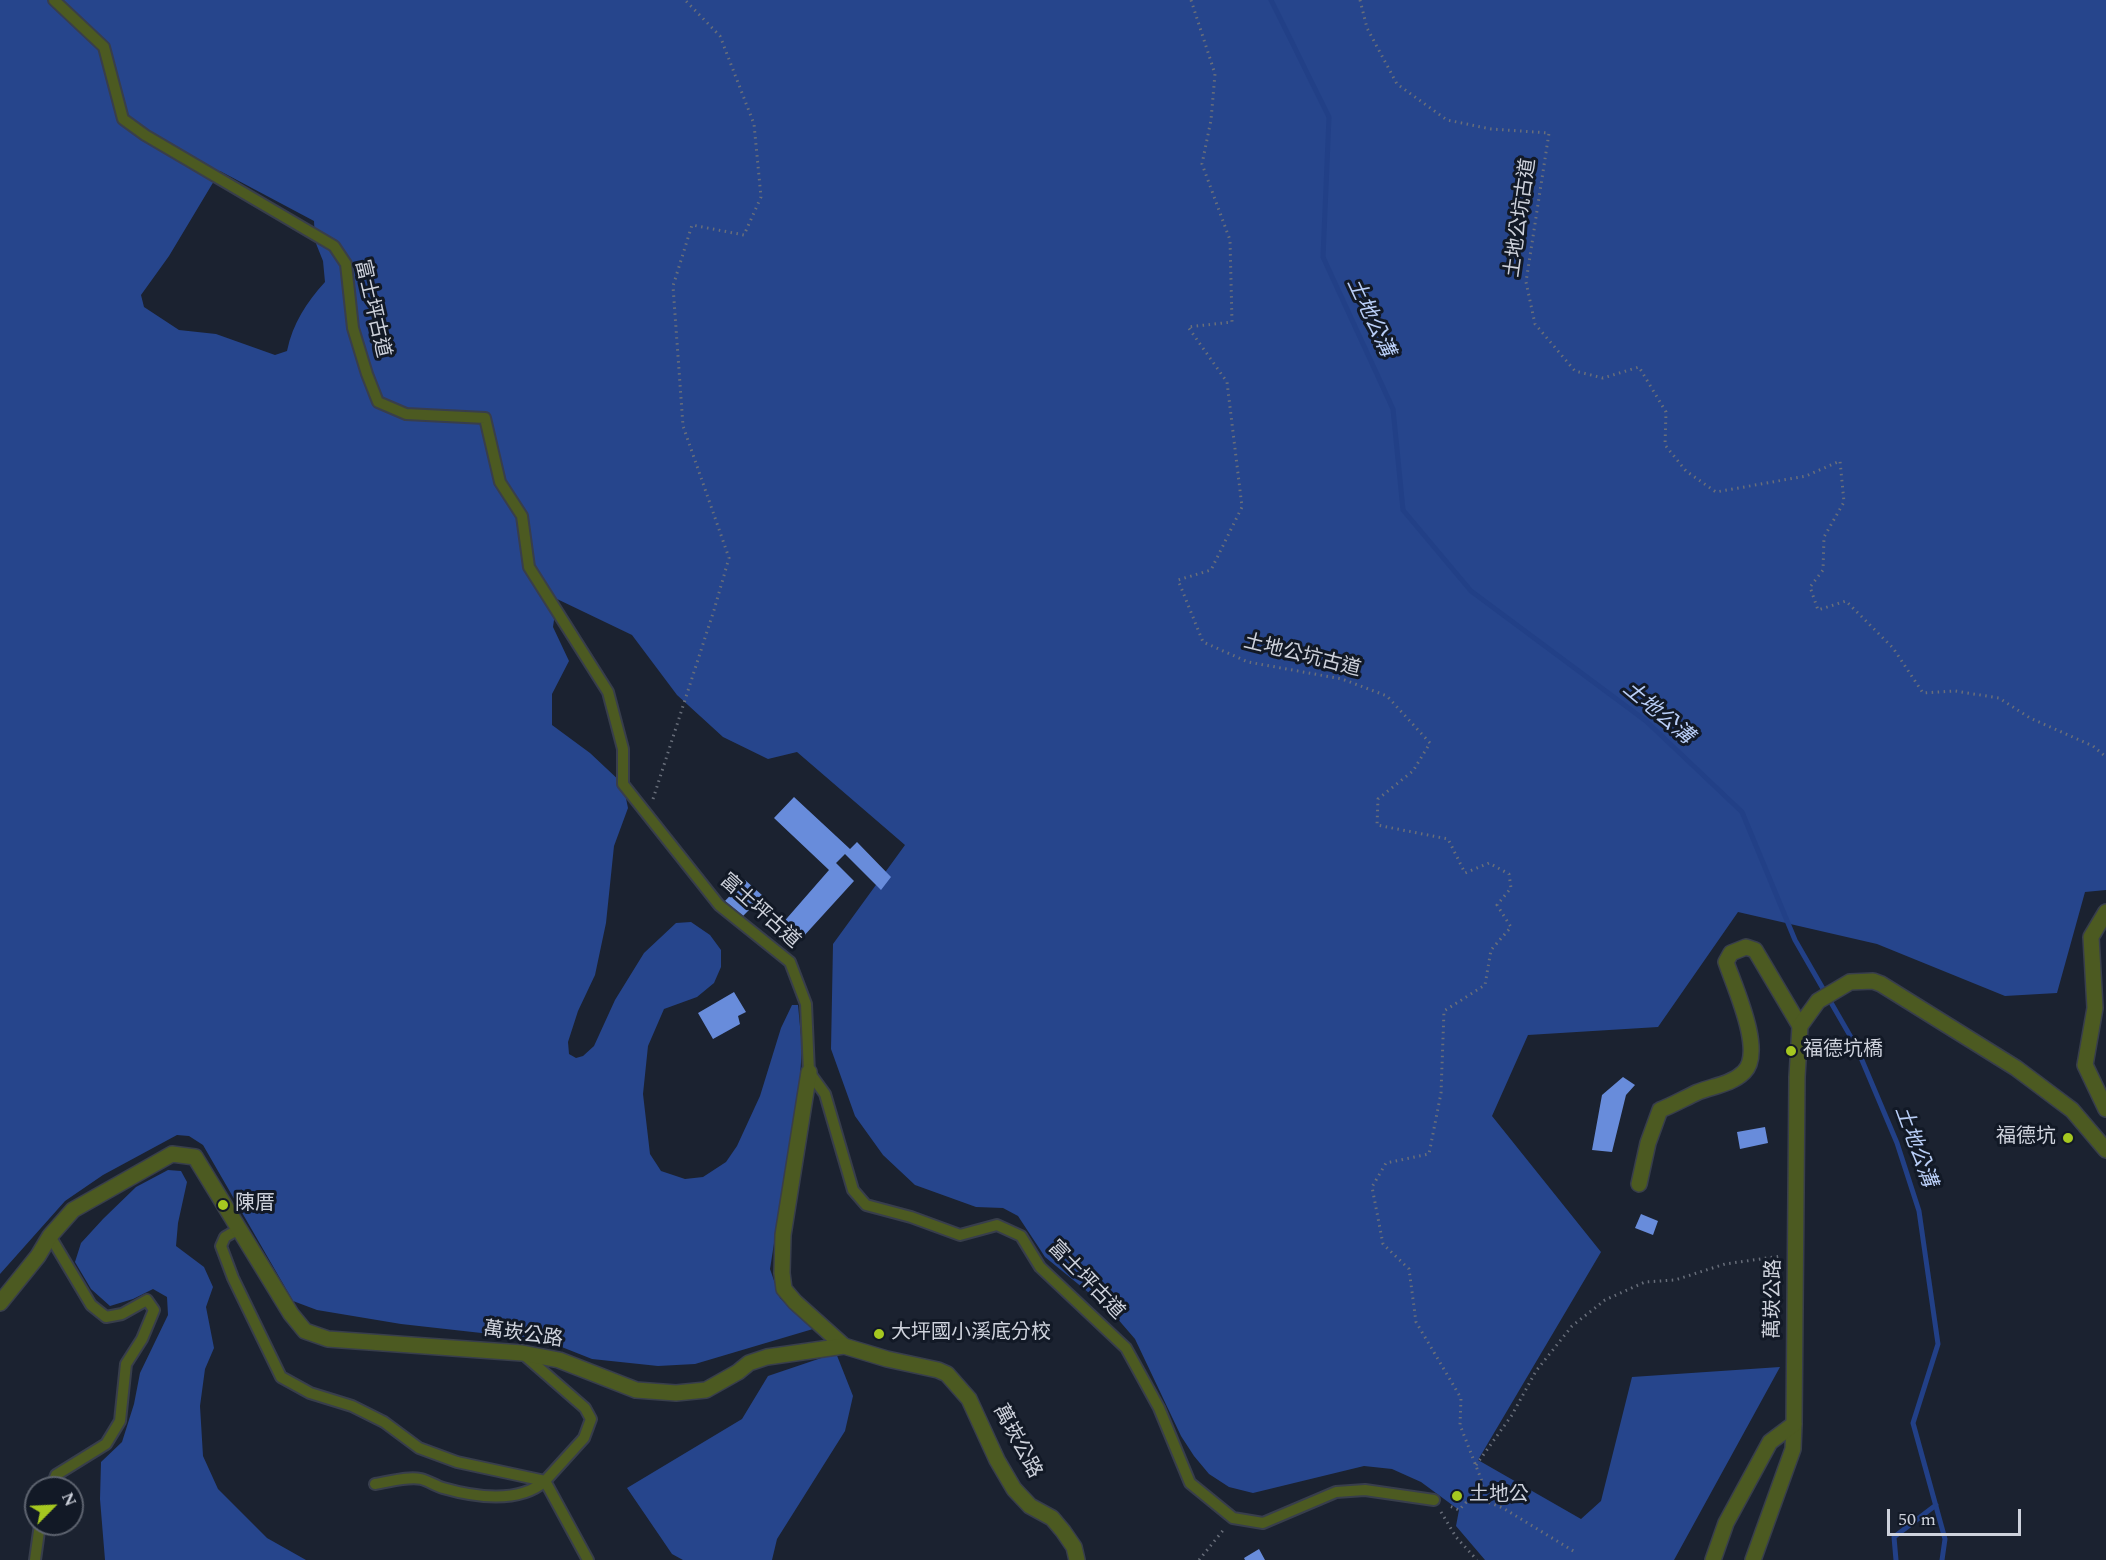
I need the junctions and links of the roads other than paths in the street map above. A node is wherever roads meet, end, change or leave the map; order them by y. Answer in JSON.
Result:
{"nodes":[{"id":1,"x":54,"y":0,"type":"edge"},
{"id":2,"x":2106,"y":912,"type":"edge"},
{"id":3,"x":1804,"y":1020,"type":"junction"},
{"id":4,"x":809,"y":1072,"type":"junction"},
{"id":5,"x":2106,"y":1110,"type":"edge"},
{"id":6,"x":2106,"y":1150,"type":"edge"},
{"id":7,"x":1638,"y":1184,"type":"dead end"},
{"id":8,"x":239,"y":1228,"type":"junction"},
{"id":9,"x":50,"y":1236,"type":"junction"},
{"id":10,"x":0,"y":1303,"type":"edge"},
{"id":11,"x":844,"y":1346,"type":"junction"},
{"id":12,"x":522,"y":1353,"type":"junction"},
{"id":13,"x":1794,"y":1424,"type":"junction"},
{"id":14,"x":56,"y":1476,"type":"edge"},
{"id":15,"x":545,"y":1481,"type":"junction"},
{"id":16,"x":375,"y":1484,"type":"dead end"},
{"id":17,"x":1434,"y":1500,"type":"road end"},
{"id":18,"x":38,"y":1536,"type":"edge"},
{"id":19,"x":35,"y":1560,"type":"edge"},
{"id":20,"x":588,"y":1560,"type":"edge"},
{"id":21,"x":1077,"y":1560,"type":"edge"},
{"id":22,"x":1713,"y":1560,"type":"edge"},
{"id":23,"x":1753,"y":1560,"type":"edge"}],
"edges":[{"from":1,"to":4,"type":"lane","name":"富士坪古道"},
{"from":2,"to":5,"type":"street"},
{"from":3,"to":6,"type":"street"},
{"from":3,"to":7,"type":"street"},
{"from":3,"to":13,"type":"street","name":"萬崁公路"},
{"from":4,"to":11,"type":"street"},
{"from":4,"to":17,"type":"lane","name":"富士坪古道"},
{"from":8,"to":9,"type":"street","name":"萬崁公路"},
{"from":8,"to":12,"type":"street","name":"萬崁公路"},
{"from":8,"to":15,"type":"lane"},
{"from":9,"to":10,"type":"street","name":"萬崁公路"},
{"from":9,"to":14,"type":"lane"},
{"from":11,"to":12,"type":"street","name":"萬崁公路"},
{"from":11,"to":21,"type":"street","name":"萬崁公路"},
{"from":12,"to":15,"type":"lane"},
{"from":13,"to":22,"type":"street"},
{"from":13,"to":23,"type":"street","name":"萬崁公路"},
{"from":15,"to":16,"type":"lane"},
{"from":15,"to":20,"type":"lane"},
{"from":18,"to":19,"type":"lane"}]}
